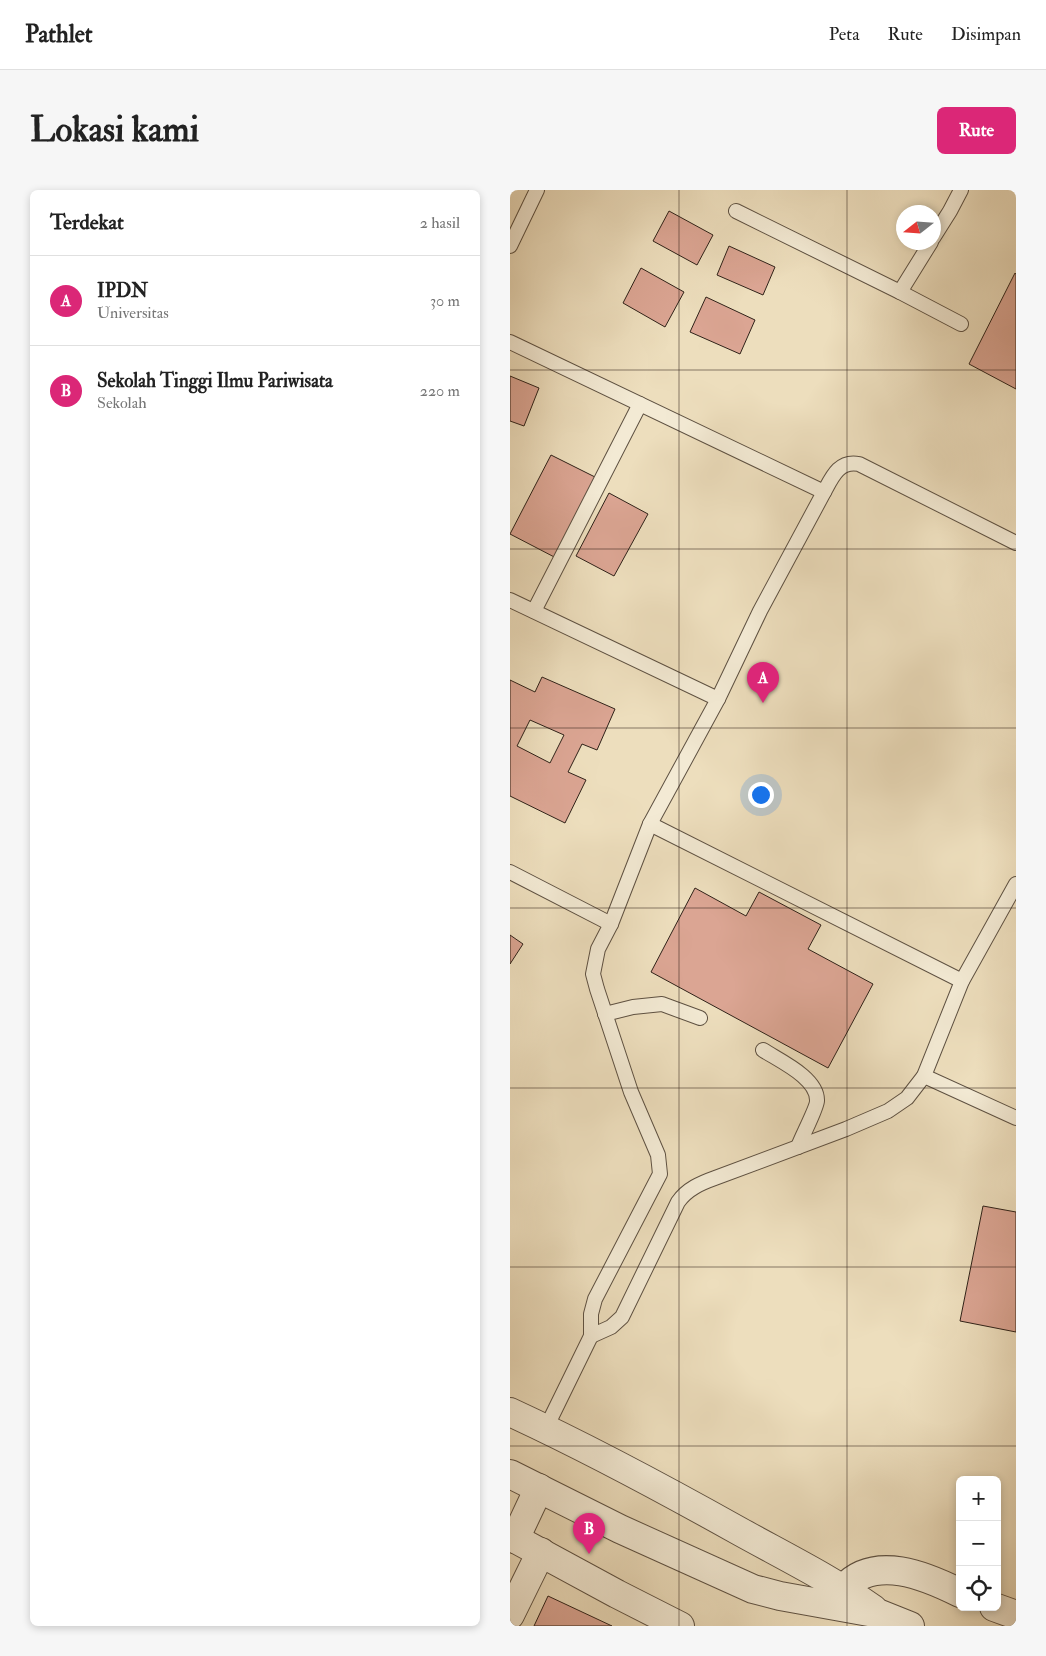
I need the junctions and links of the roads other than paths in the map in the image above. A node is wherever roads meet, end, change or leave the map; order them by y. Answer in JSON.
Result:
{"nodes":[{"id":1,"x":537,"y":190,"type":"edge"},
{"id":2,"x":961,"y":190,"type":"edge"},
{"id":3,"x":736,"y":211,"type":"dead end"},
{"id":4,"x":941,"y":226,"type":"edge"},
{"id":5,"x":510,"y":246,"type":"edge"},
{"id":6,"x":926,"y":250,"type":"edge"},
{"id":7,"x":900,"y":292,"type":"junction"},
{"id":8,"x":961,"y":324,"type":"dead end"},
{"id":9,"x":510,"y":342,"type":"edge"},
{"id":10,"x":640,"y":404,"type":"junction"},
{"id":11,"x":824,"y":492,"type":"junction"},
{"id":12,"x":1016,"y":543,"type":"edge"},
{"id":13,"x":510,"y":600,"type":"edge"},
{"id":14,"x":534,"y":611,"type":"junction"},
{"id":15,"x":718,"y":699,"type":"junction"},
{"id":16,"x":650,"y":824,"type":"junction"},
{"id":17,"x":510,"y":872,"type":"edge"},
{"id":18,"x":1016,"y":884,"type":"edge"},
{"id":19,"x":611,"y":924,"type":"junction"},
{"id":20,"x":962,"y":981,"type":"junction"},
{"id":21,"x":604,"y":1014,"type":"junction"},
{"id":22,"x":700,"y":1018,"type":"dead end"},
{"id":23,"x":763,"y":1050,"type":"dead end"},
{"id":24,"x":924,"y":1076,"type":"junction"},
{"id":25,"x":1016,"y":1118,"type":"edge"},
{"id":26,"x":798,"y":1147,"type":"junction"},
{"id":27,"x":591,"y":1336,"type":"junction"},
{"id":28,"x":510,"y":1412,"type":"edge"},
{"id":29,"x":546,"y":1428,"type":"junction"},
{"id":30,"x":510,"y":1474,"type":"edge"},
{"id":31,"x":539,"y":1488,"type":"junction"},
{"id":32,"x":513,"y":1537,"type":"edge"},
{"id":33,"x":541,"y":1552,"type":"junction"},
{"id":34,"x":956,"y":1591,"type":"edge"},
{"id":35,"x":839,"y":1596,"type":"junction"},
{"id":36,"x":1001,"y":1610,"type":"edge"},
{"id":37,"x":510,"y":1615,"type":"edge"},
{"id":38,"x":1016,"y":1615,"type":"edge"},
{"id":39,"x":680,"y":1626,"type":"edge"},
{"id":40,"x":910,"y":1626,"type":"edge"}],
"edges":[{"from":1,"to":5,"type":"lane"},
{"from":2,"to":4,"type":"lane"},
{"from":3,"to":7,"type":"lane"},
{"from":6,"to":7,"type":"lane"},
{"from":7,"to":8,"type":"lane"},
{"from":9,"to":10,"type":"lane"},
{"from":10,"to":11,"type":"lane"},
{"from":10,"to":14,"type":"lane"},
{"from":11,"to":12,"type":"lane"},
{"from":11,"to":15,"type":"lane"},
{"from":13,"to":14,"type":"lane"},
{"from":14,"to":15,"type":"lane"},
{"from":15,"to":16,"type":"lane"},
{"from":16,"to":19,"type":"lane"},
{"from":16,"to":20,"type":"lane"},
{"from":17,"to":19,"type":"lane"},
{"from":18,"to":20,"type":"lane"},
{"from":19,"to":21,"type":"lane"},
{"from":20,"to":24,"type":"lane"},
{"from":21,"to":22,"type":"lane"},
{"from":21,"to":27,"type":"lane"},
{"from":23,"to":26,"type":"lane"},
{"from":24,"to":25,"type":"lane"},
{"from":24,"to":26,"type":"lane"},
{"from":26,"to":27,"type":"lane"},
{"from":27,"to":29,"type":"lane"},
{"from":28,"to":29,"type":"street"},
{"from":29,"to":35,"type":"street"},
{"from":30,"to":31,"type":"street"},
{"from":31,"to":32,"type":"street"},
{"from":31,"to":35,"type":"street"},
{"from":32,"to":33,"type":"street"},
{"from":33,"to":37,"type":"street"},
{"from":33,"to":39,"type":"street"},
{"from":34,"to":35,"type":"street"},
{"from":35,"to":40,"type":"street"},
{"from":36,"to":38,"type":"street"}]}
